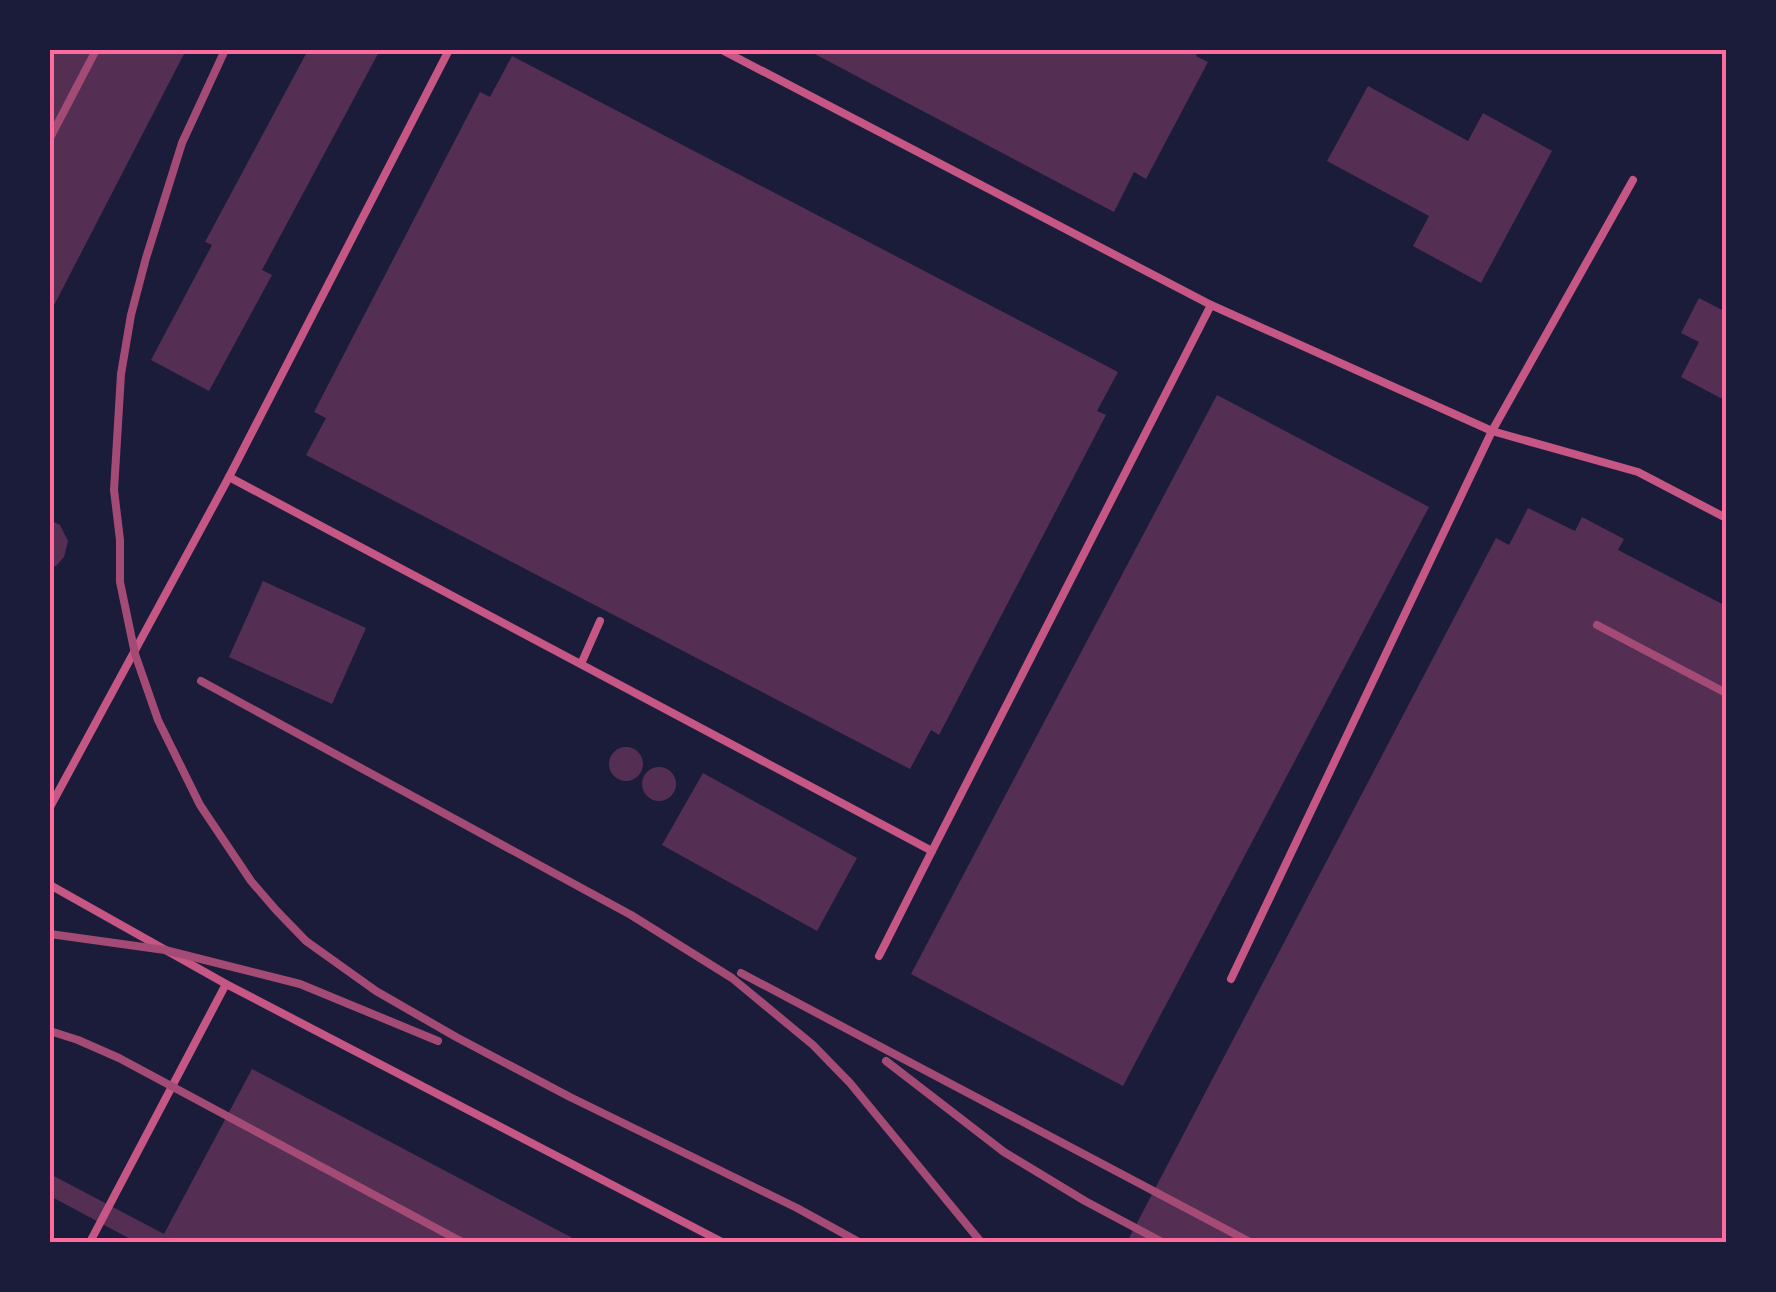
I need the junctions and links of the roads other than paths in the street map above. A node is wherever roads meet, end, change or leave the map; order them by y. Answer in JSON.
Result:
{"nodes":[{"id":1,"x":449,"y":50,"type":"edge"},
{"id":2,"x":722,"y":50,"type":"edge"},
{"id":3,"x":1634,"y":180,"type":"dead end"},
{"id":4,"x":1211,"y":305,"type":"junction"},
{"id":5,"x":1492,"y":432,"type":"junction"},
{"id":6,"x":229,"y":477,"type":"junction"},
{"id":7,"x":1726,"y":518,"type":"edge"},
{"id":8,"x":600,"y":621,"type":"dead end"},
{"id":9,"x":581,"y":664,"type":"junction"},
{"id":10,"x":50,"y":808,"type":"edge"},
{"id":11,"x":932,"y":851,"type":"junction"},
{"id":12,"x":50,"y":885,"type":"edge"},
{"id":13,"x":879,"y":956,"type":"dead end"},
{"id":14,"x":1231,"y":979,"type":"dead end"},
{"id":15,"x":226,"y":984,"type":"junction"},
{"id":16,"x":90,"y":1242,"type":"edge"},
{"id":17,"x":722,"y":1242,"type":"edge"}],
"edges":[{"from":1,"to":6,"type":"lane"},
{"from":2,"to":4,"type":"lane"},
{"from":3,"to":5,"type":"lane"},
{"from":4,"to":5,"type":"lane"},
{"from":4,"to":11,"type":"lane"},
{"from":5,"to":7,"type":"lane"},
{"from":5,"to":14,"type":"lane"},
{"from":6,"to":9,"type":"lane"},
{"from":6,"to":10,"type":"lane"},
{"from":8,"to":9,"type":"lane"},
{"from":9,"to":11,"type":"lane"},
{"from":11,"to":13,"type":"lane"},
{"from":12,"to":15,"type":"lane"},
{"from":15,"to":16,"type":"lane"},
{"from":15,"to":17,"type":"lane"}]}
